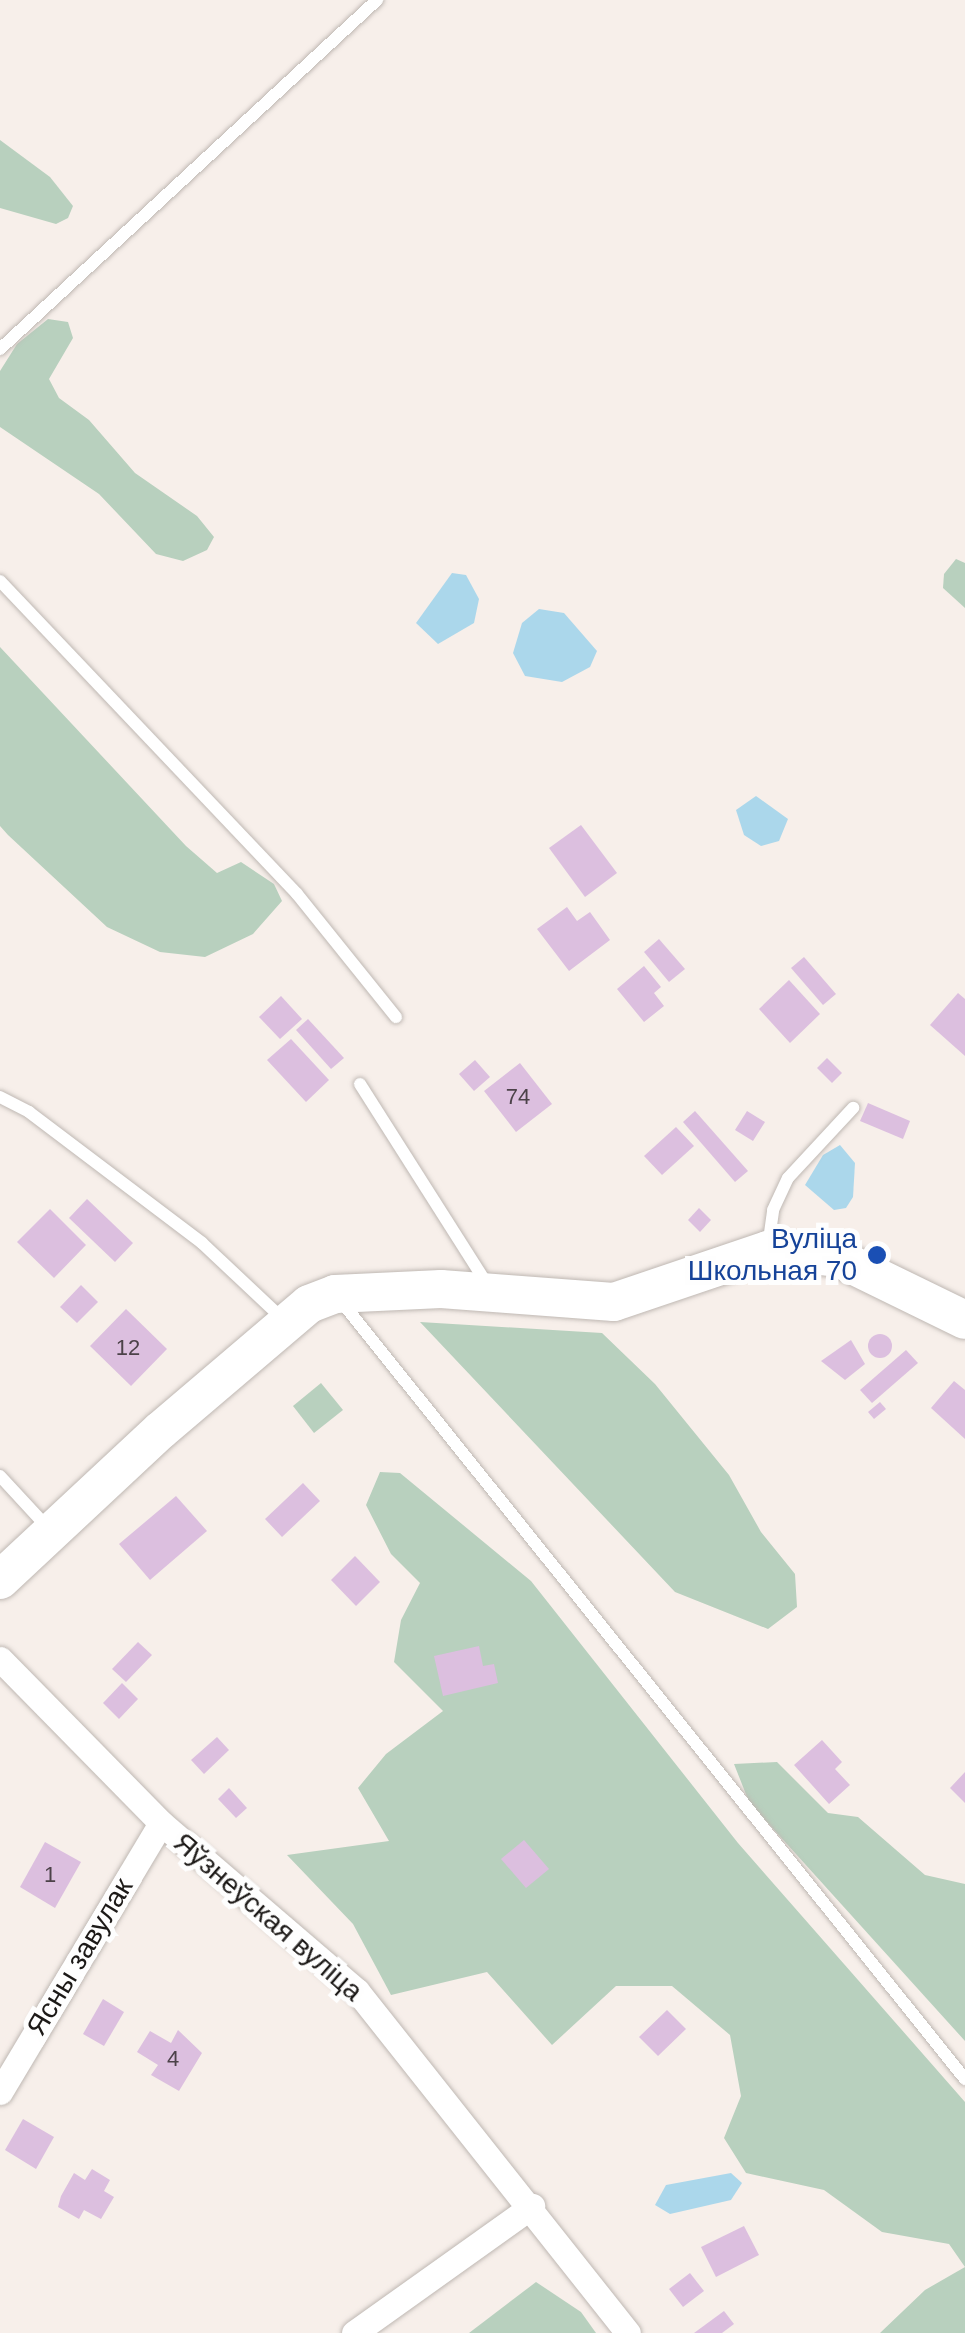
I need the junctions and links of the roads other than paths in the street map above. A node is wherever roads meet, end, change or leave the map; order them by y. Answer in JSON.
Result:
{"nodes":[{"id":1,"x":377,"y":0,"type":"edge"},
{"id":2,"x":0,"y":348,"type":"edge"},
{"id":3,"x":0,"y":581,"type":"edge"},
{"id":4,"x":396,"y":1017,"type":"dead end"},
{"id":5,"x":360,"y":1084,"type":"dead end"},
{"id":6,"x":0,"y":1097,"type":"edge"},
{"id":7,"x":853,"y":1108,"type":"dead end"},
{"id":8,"x":768,"y":1250,"type":"junction"},
{"id":9,"x":335,"y":1294,"type":"junction"},
{"id":10,"x":493,"y":1294,"type":"junction"},
{"id":11,"x":965,"y":1320,"type":"edge"},
{"id":12,"x":287,"y":1323,"type":"junction"},
{"id":13,"x":0,"y":1476,"type":"edge"},
{"id":14,"x":48,"y":1528,"type":"junction"},
{"id":15,"x":0,"y":1580,"type":"edge"},
{"id":16,"x":0,"y":1658,"type":"edge"},
{"id":17,"x":161,"y":1823,"type":"junction"},
{"id":18,"x":965,"y":2079,"type":"edge"},
{"id":19,"x":0,"y":2092,"type":"edge"},
{"id":20,"x":532,"y":2206,"type":"junction"},
{"id":21,"x":354,"y":2333,"type":"edge"},
{"id":22,"x":628,"y":2333,"type":"edge"}],
"edges":[{"from":1,"to":2,"type":"lane"},
{"from":3,"to":4,"type":"lane"},
{"from":5,"to":10,"type":"lane"},
{"from":6,"to":12,"type":"lane"},
{"from":7,"to":8,"type":"lane"},
{"from":8,"to":10,"type":"street"},
{"from":8,"to":11,"type":"street"},
{"from":9,"to":10,"type":"street"},
{"from":9,"to":12,"type":"street"},
{"from":9,"to":18,"type":"lane"},
{"from":12,"to":14,"type":"street"},
{"from":13,"to":14,"type":"lane"},
{"from":14,"to":15,"type":"street"},
{"from":16,"to":17,"type":"street","name":"Яўзнеўская вуліца"},
{"from":17,"to":19,"type":"street","name":"Ясны завулак"},
{"from":17,"to":20,"type":"street","name":"Яўзнеўская вуліца"},
{"from":20,"to":21,"type":"street"},
{"from":20,"to":22,"type":"street","name":"Яўзнеўская вуліца"}]}
